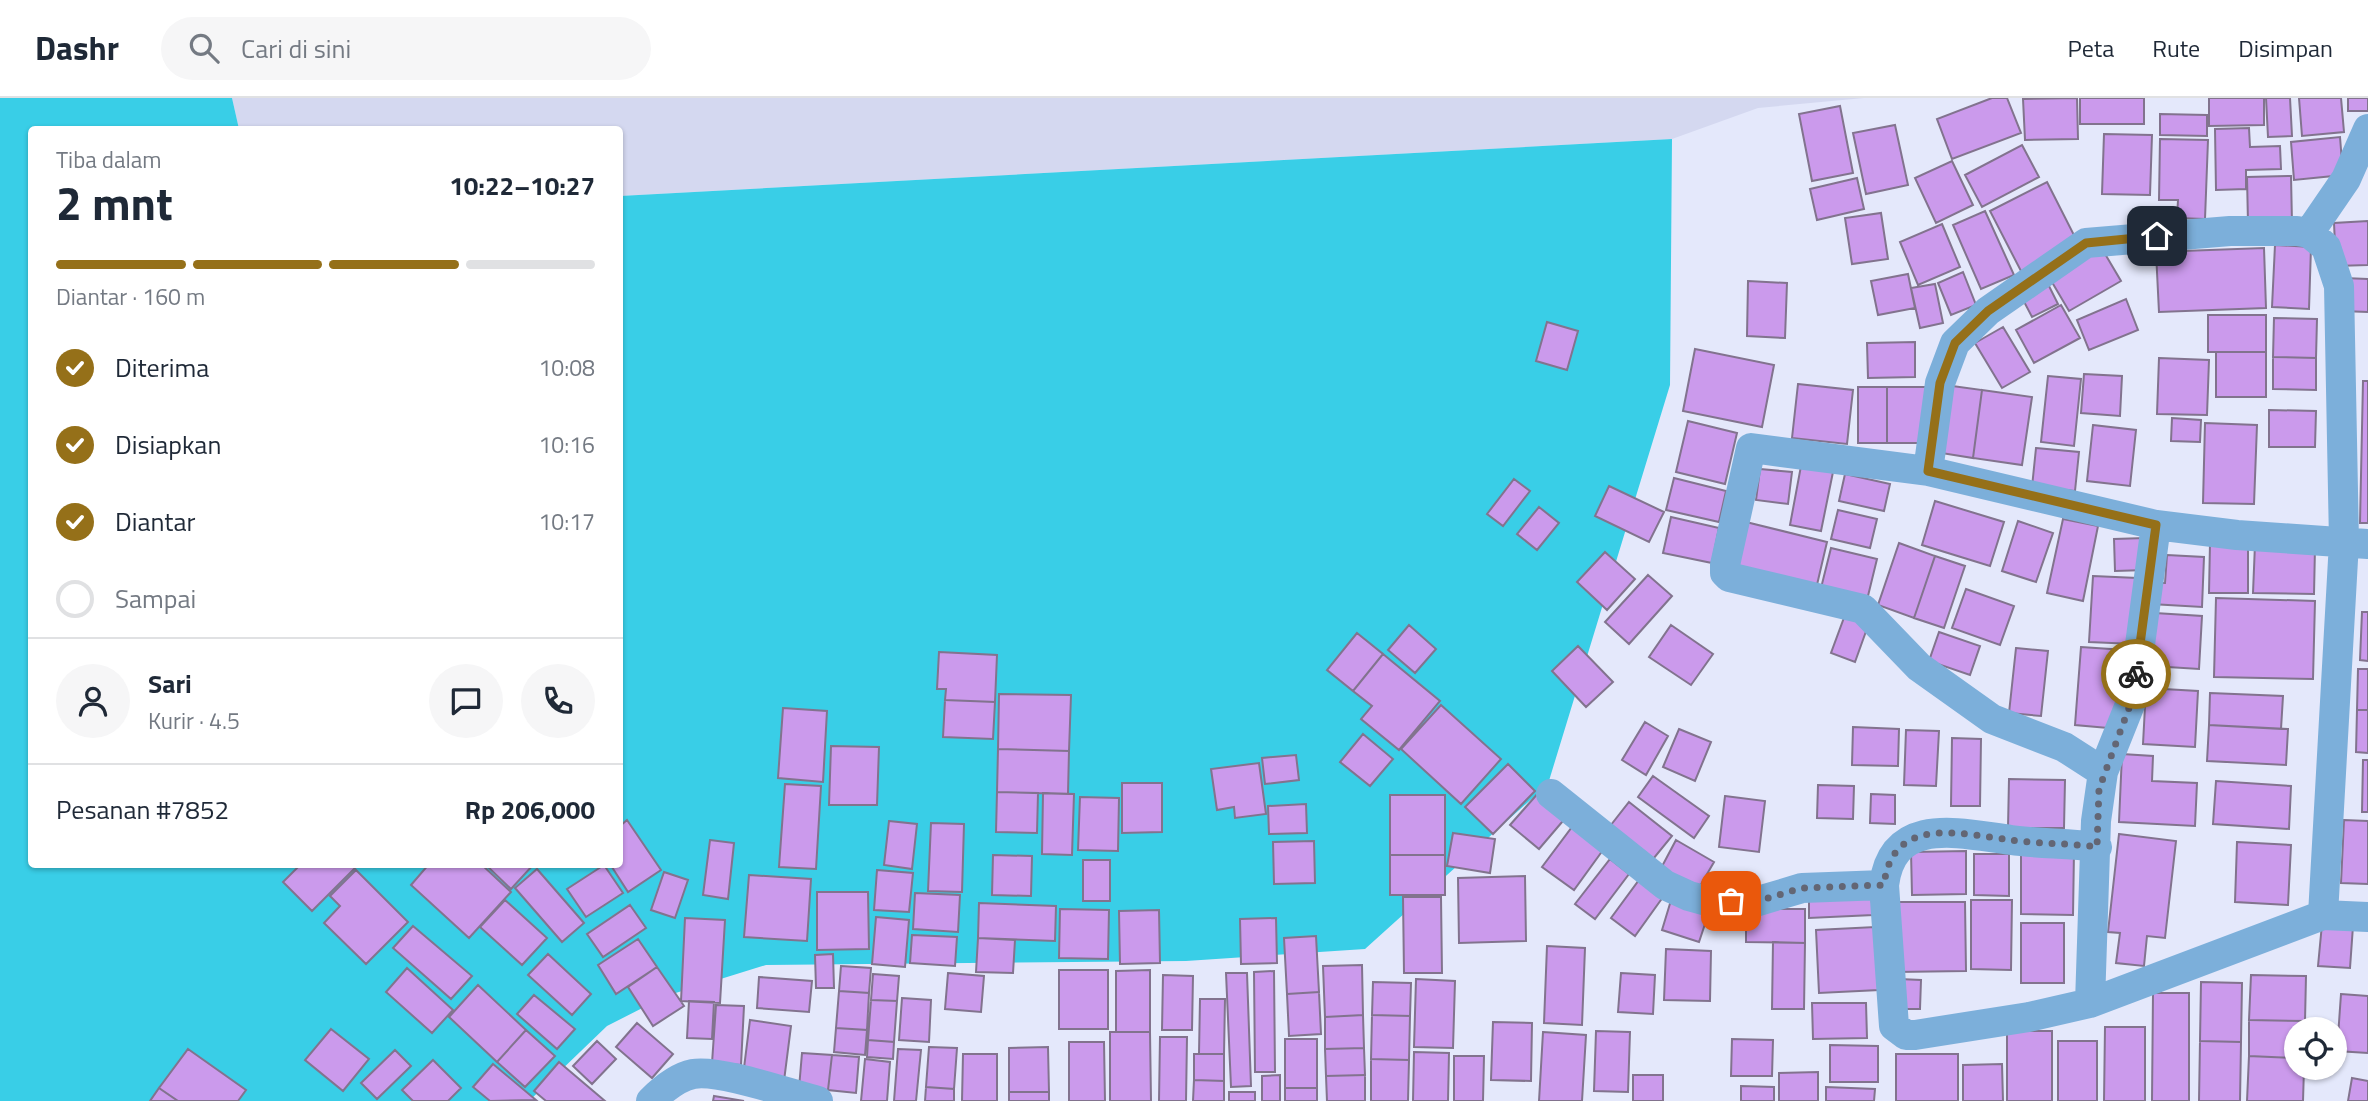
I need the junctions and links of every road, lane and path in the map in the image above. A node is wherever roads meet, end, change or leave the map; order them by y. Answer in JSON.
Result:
{"nodes":[{"id":1,"x":2368,"y":130,"type":"edge"},
{"id":2,"x":2309,"y":233,"type":"junction"},
{"id":3,"x":1928,"y":471,"type":"junction"},
{"id":4,"x":2156,"y":525,"type":"junction"},
{"id":5,"x":2356,"y":543,"type":"edge"},
{"id":6,"x":2103,"y":772,"type":"junction"},
{"id":7,"x":1551,"y":794,"type":"dead end"},
{"id":8,"x":2097,"y":847,"type":"junction"},
{"id":9,"x":1884,"y":885,"type":"junction"},
{"id":10,"x":2323,"y":915,"type":"junction"},
{"id":11,"x":2368,"y":917,"type":"edge"},
{"id":12,"x":2090,"y":1003,"type":"junction"},
{"id":13,"x":651,"y":1101,"type":"edge"},
{"id":14,"x":818,"y":1101,"type":"edge"}],
"edges":[{"from":1,"to":2,"type":"street"},
{"from":2,"to":3,"type":"street"},
{"from":2,"to":5,"type":"street"},
{"from":3,"to":4,"type":"street"},
{"from":3,"to":6,"type":"street"},
{"from":4,"to":5,"type":"street"},
{"from":4,"to":6,"type":"street"},
{"from":5,"to":10,"type":"street"},
{"from":6,"to":8,"type":"street"},
{"from":7,"to":9,"type":"street"},
{"from":8,"to":9,"type":"street"},
{"from":8,"to":12,"type":"street"},
{"from":9,"to":12,"type":"street"},
{"from":10,"to":11,"type":"street"},
{"from":10,"to":12,"type":"street"},
{"from":13,"to":14,"type":"street"}]}
